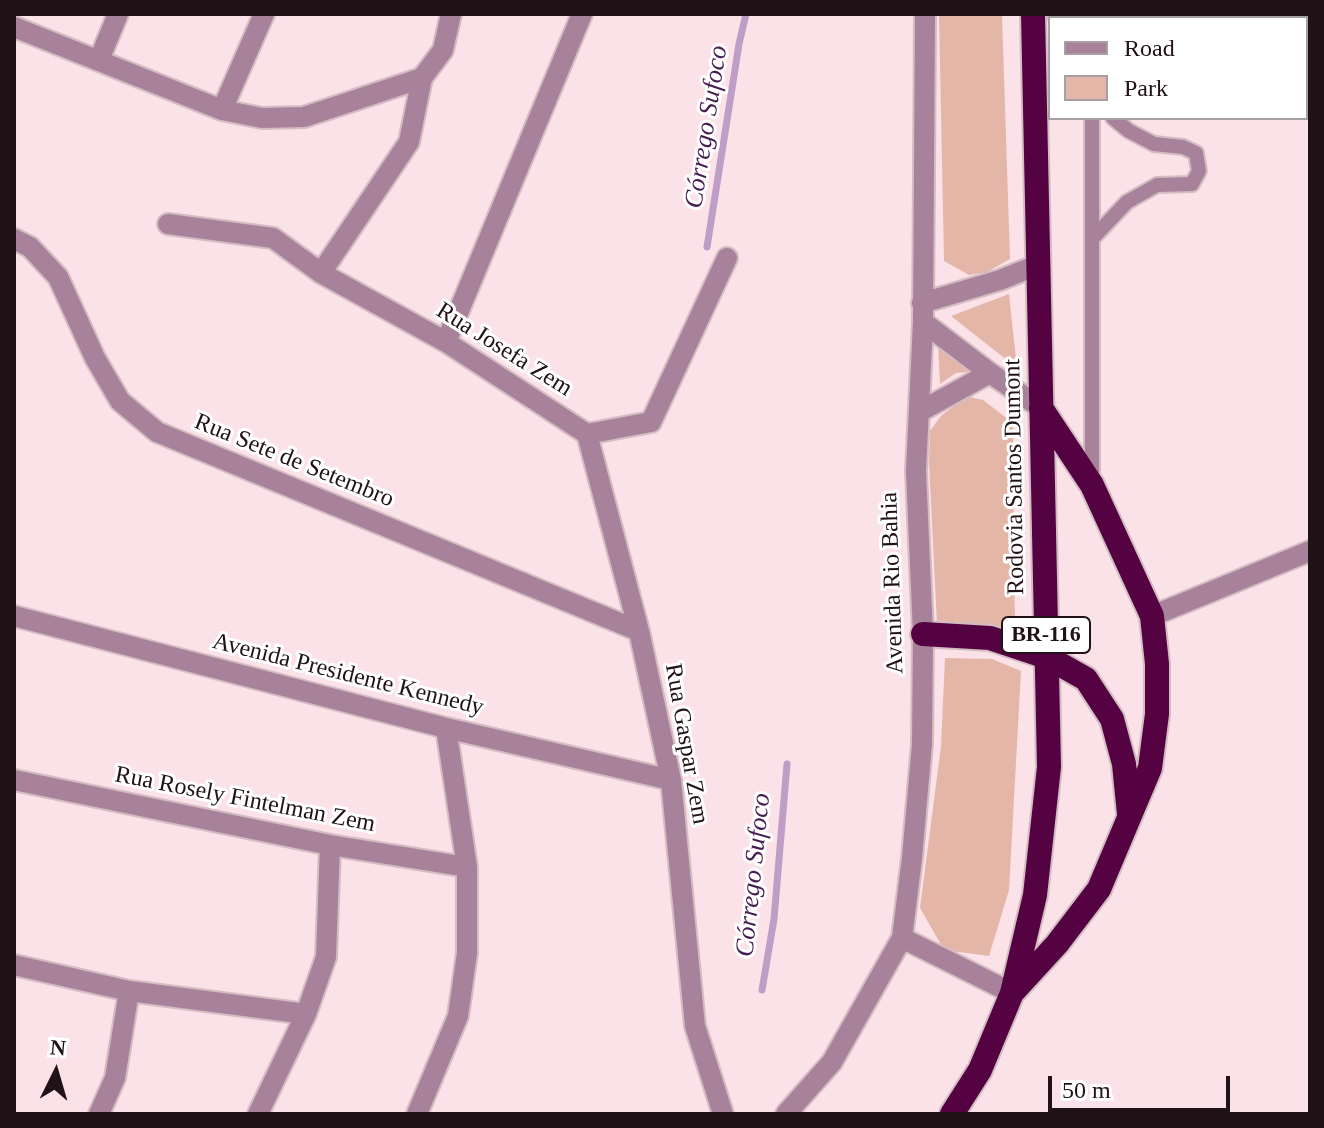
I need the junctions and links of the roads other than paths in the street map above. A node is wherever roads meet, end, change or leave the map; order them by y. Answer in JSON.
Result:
{"nodes":[{"id":1,"x":118,"y":14,"type":"edge"},
{"id":2,"x":264,"y":14,"type":"edge"},
{"id":3,"x":451,"y":14,"type":"edge"},
{"id":4,"x":582,"y":14,"type":"edge"},
{"id":5,"x":925,"y":14,"type":"edge"},
{"id":6,"x":1033,"y":14,"type":"edge"},
{"id":7,"x":14,"y":27,"type":"edge"},
{"id":8,"x":99,"y":60,"type":"junction"},
{"id":9,"x":422,"y":78,"type":"junction"},
{"id":10,"x":222,"y":110,"type":"junction"},
{"id":11,"x":1092,"y":120,"type":"edge"},
{"id":12,"x":1115,"y":120,"type":"edge"},
{"id":13,"x":168,"y":224,"type":"dead end"},
{"id":14,"x":14,"y":239,"type":"edge"},
{"id":15,"x":1092,"y":239,"type":"junction"},
{"id":16,"x":727,"y":258,"type":"dead end"},
{"id":17,"x":1040,"y":264,"type":"junction"},
{"id":18,"x":321,"y":273,"type":"junction"},
{"id":19,"x":923,"y":312,"type":"junction"},
{"id":20,"x":446,"y":342,"type":"junction"},
{"id":21,"x":990,"y":373,"type":"junction"},
{"id":22,"x":1041,"y":408,"type":"junction"},
{"id":23,"x":919,"y":412,"type":"junction"},
{"id":24,"x":587,"y":434,"type":"junction"},
{"id":25,"x":1092,"y":485,"type":"junction"},
{"id":26,"x":1310,"y":551,"type":"edge"},
{"id":27,"x":14,"y":616,"type":"edge"},
{"id":28,"x":1152,"y":616,"type":"junction"},
{"id":29,"x":639,"y":631,"type":"junction"},
{"id":30,"x":923,"y":634,"type":"junction"},
{"id":31,"x":1047,"y":657,"type":"junction"},
{"id":32,"x":446,"y":728,"type":"junction"},
{"id":33,"x":14,"y":780,"type":"edge"},
{"id":34,"x":671,"y":780,"type":"junction"},
{"id":35,"x":1129,"y":821,"type":"junction"},
{"id":36,"x":330,"y":845,"type":"junction"},
{"id":37,"x":467,"y":867,"type":"junction"},
{"id":38,"x":902,"y":938,"type":"junction"},
{"id":39,"x":14,"y":965,"type":"edge"},
{"id":40,"x":129,"y":991,"type":"junction"},
{"id":41,"x":1012,"y":993,"type":"junction"},
{"id":42,"x":306,"y":1014,"type":"junction"},
{"id":43,"x":99,"y":1114,"type":"edge"},
{"id":44,"x":258,"y":1114,"type":"edge"},
{"id":45,"x":417,"y":1114,"type":"edge"},
{"id":46,"x":723,"y":1114,"type":"edge"},
{"id":47,"x":786,"y":1114,"type":"edge"},
{"id":48,"x":952,"y":1114,"type":"edge"}],
"edges":[{"from":1,"to":8,"type":"street"},
{"from":2,"to":10,"type":"street"},
{"from":3,"to":9,"type":"street"},
{"from":4,"to":20,"type":"street"},
{"from":5,"to":19,"type":"street","name":"Avenida Rio Bahia"},
{"from":6,"to":17,"type":"highway","name":"Rodovia Santos Dumont","number":"BR-116"},
{"from":7,"to":8,"type":"street"},
{"from":8,"to":10,"type":"street"},
{"from":9,"to":10,"type":"street"},
{"from":9,"to":18,"type":"street"},
{"from":11,"to":15,"type":"lane"},
{"from":12,"to":15,"type":"lane"},
{"from":13,"to":18,"type":"street","name":"Rua Josefa Zem"},
{"from":14,"to":29,"type":"street","name":"Rua Sete de Setembro"},
{"from":15,"to":25,"type":"lane"},
{"from":16,"to":24,"type":"street"},
{"from":17,"to":19,"type":"street"},
{"from":17,"to":22,"type":"highway","name":"Rodovia Santos Dumont","number":"BR-116"},
{"from":18,"to":20,"type":"street","name":"Rua Josefa Zem"},
{"from":19,"to":21,"type":"street"},
{"from":19,"to":23,"type":"street","name":"Avenida Rio Bahia"},
{"from":20,"to":24,"type":"street","name":"Rua Josefa Zem"},
{"from":21,"to":22,"type":"street"},
{"from":21,"to":23,"type":"street"},
{"from":22,"to":25,"type":"highway"},
{"from":22,"to":31,"type":"highway","name":"Rodovia Santos Dumont","number":"BR-116"},
{"from":23,"to":30,"type":"street","name":"Avenida Rio Bahia"},
{"from":24,"to":29,"type":"street","name":"Rua Gaspar Zem"},
{"from":25,"to":28,"type":"highway"},
{"from":26,"to":28,"type":"street"},
{"from":27,"to":32,"type":"street","name":"Avenida Presidente Kennedy"},
{"from":28,"to":35,"type":"highway"},
{"from":29,"to":34,"type":"street","name":"Rua Gaspar Zem"},
{"from":30,"to":31,"type":"highway"},
{"from":30,"to":38,"type":"street","name":"Avenida Rio Bahia"},
{"from":31,"to":35,"type":"highway"},
{"from":31,"to":41,"type":"highway","name":"Rodovia Santos Dumont","number":"BR-116"},
{"from":32,"to":34,"type":"street","name":"Avenida Presidente Kennedy"},
{"from":32,"to":37,"type":"street"},
{"from":33,"to":36,"type":"street","name":"Rua Rosely Fintelman Zem"},
{"from":34,"to":46,"type":"street","name":"Rua Gaspar Zem"},
{"from":35,"to":41,"type":"highway"},
{"from":36,"to":37,"type":"street","name":"Rua Rosely Fintelman Zem"},
{"from":36,"to":42,"type":"street"},
{"from":37,"to":45,"type":"street"},
{"from":38,"to":41,"type":"street"},
{"from":38,"to":47,"type":"street","name":"Avenida Rio Bahia"},
{"from":39,"to":40,"type":"street"},
{"from":40,"to":42,"type":"street"},
{"from":40,"to":43,"type":"street"},
{"from":41,"to":48,"type":"highway","name":"Rodovia Santos Dumont","number":"BR-116"},
{"from":42,"to":44,"type":"street"}]}
